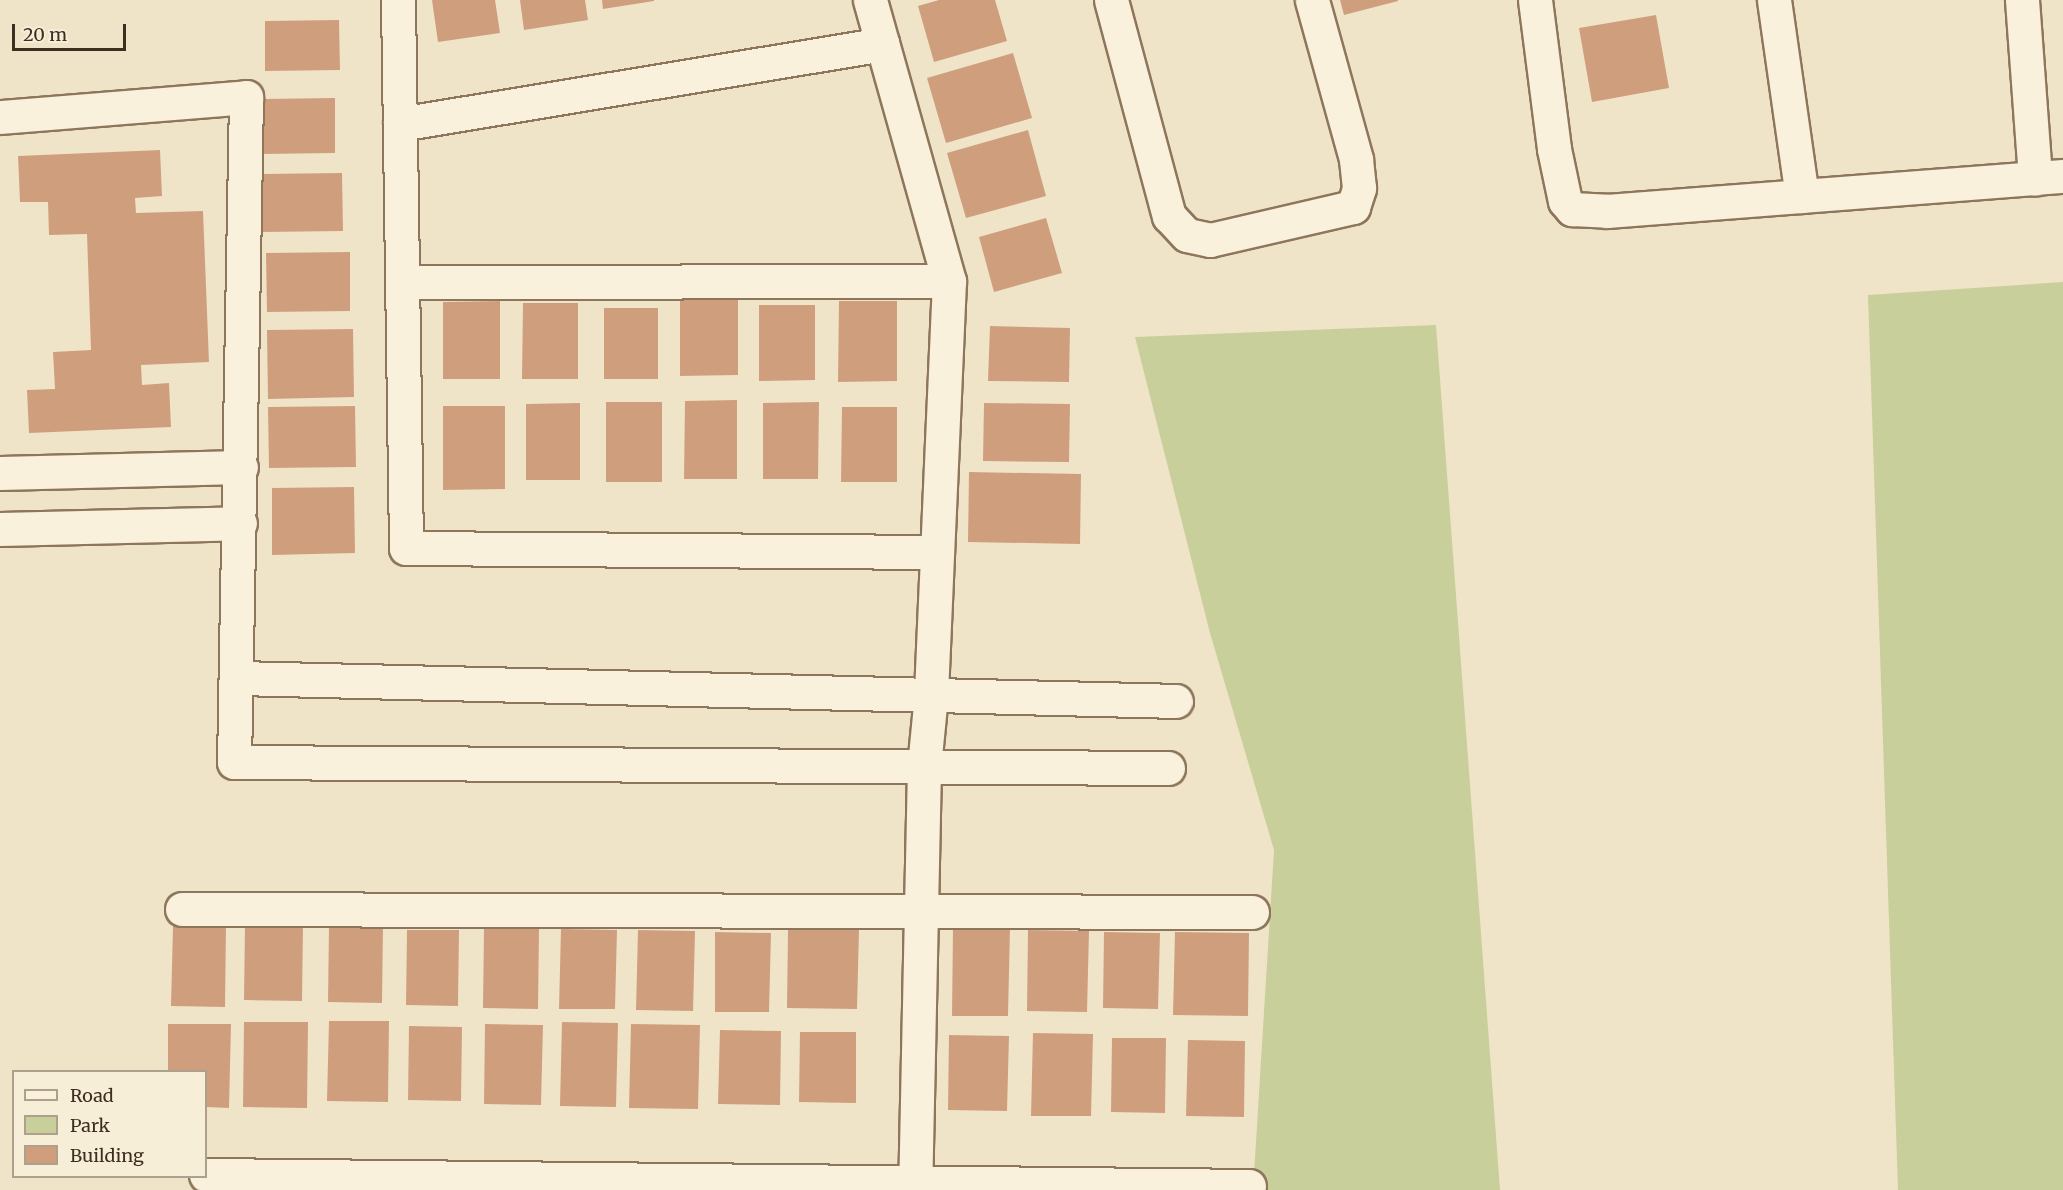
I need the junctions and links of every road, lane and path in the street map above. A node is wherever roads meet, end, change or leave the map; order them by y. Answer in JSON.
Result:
{"nodes":[{"id":1,"x":398,"y":0,"type":"edge"},
{"id":2,"x":870,"y":0,"type":"edge"},
{"id":3,"x":1111,"y":0,"type":"edge"},
{"id":4,"x":1312,"y":0,"type":"edge"},
{"id":5,"x":1535,"y":0,"type":"edge"},
{"id":6,"x":1774,"y":0,"type":"edge"},
{"id":7,"x":2022,"y":0,"type":"edge"},
{"id":8,"x":882,"y":44,"type":"junction"},
{"id":9,"x":0,"y":117,"type":"edge"},
{"id":10,"x":400,"y":124,"type":"junction"},
{"id":11,"x":2049,"y":177,"type":"edge"},
{"id":12,"x":1802,"y":196,"type":"junction"},
{"id":13,"x":949,"y":281,"type":"junction"},
{"id":14,"x":402,"y":282,"type":"junction"},
{"id":15,"x":241,"y":467,"type":"junction"},
{"id":16,"x":0,"y":473,"type":"edge"},
{"id":17,"x":240,"y":523,"type":"junction"},
{"id":18,"x":0,"y":529,"type":"edge"},
{"id":19,"x":937,"y":552,"type":"junction"},
{"id":20,"x":238,"y":678,"type":"junction"},
{"id":21,"x":931,"y":695,"type":"junction"},
{"id":22,"x":1176,"y":701,"type":"dead end"},
{"id":23,"x":924,"y":766,"type":"junction"},
{"id":24,"x":1168,"y":768,"type":"dead end"},
{"id":25,"x":182,"y":909,"type":"dead end"},
{"id":26,"x":921,"y":911,"type":"junction"},
{"id":27,"x":1252,"y":912,"type":"dead end"},
{"id":28,"x":207,"y":1175,"type":"edge"},
{"id":29,"x":915,"y":1186,"type":"edge"},
{"id":30,"x":1249,"y":1186,"type":"dead end"}],
"edges":[{"from":1,"to":10,"type":"street"},
{"from":2,"to":8,"type":"street"},
{"from":3,"to":4,"type":"street"},
{"from":5,"to":12,"type":"street"},
{"from":6,"to":12,"type":"street"},
{"from":7,"to":11,"type":"street"},
{"from":8,"to":10,"type":"street"},
{"from":8,"to":13,"type":"street"},
{"from":9,"to":15,"type":"street"},
{"from":10,"to":14,"type":"street"},
{"from":11,"to":12,"type":"street"},
{"from":13,"to":14,"type":"street"},
{"from":13,"to":19,"type":"street"},
{"from":14,"to":19,"type":"street"},
{"from":15,"to":16,"type":"street"},
{"from":15,"to":17,"type":"street"},
{"from":17,"to":18,"type":"street"},
{"from":17,"to":20,"type":"street"},
{"from":19,"to":21,"type":"street"},
{"from":20,"to":21,"type":"street"},
{"from":20,"to":23,"type":"street"},
{"from":21,"to":22,"type":"street"},
{"from":21,"to":23,"type":"street"},
{"from":23,"to":24,"type":"street"},
{"from":23,"to":26,"type":"street"},
{"from":25,"to":26,"type":"street"},
{"from":26,"to":27,"type":"street"},
{"from":26,"to":29,"type":"street"},
{"from":28,"to":29,"type":"street"},
{"from":29,"to":30,"type":"street"}]}
